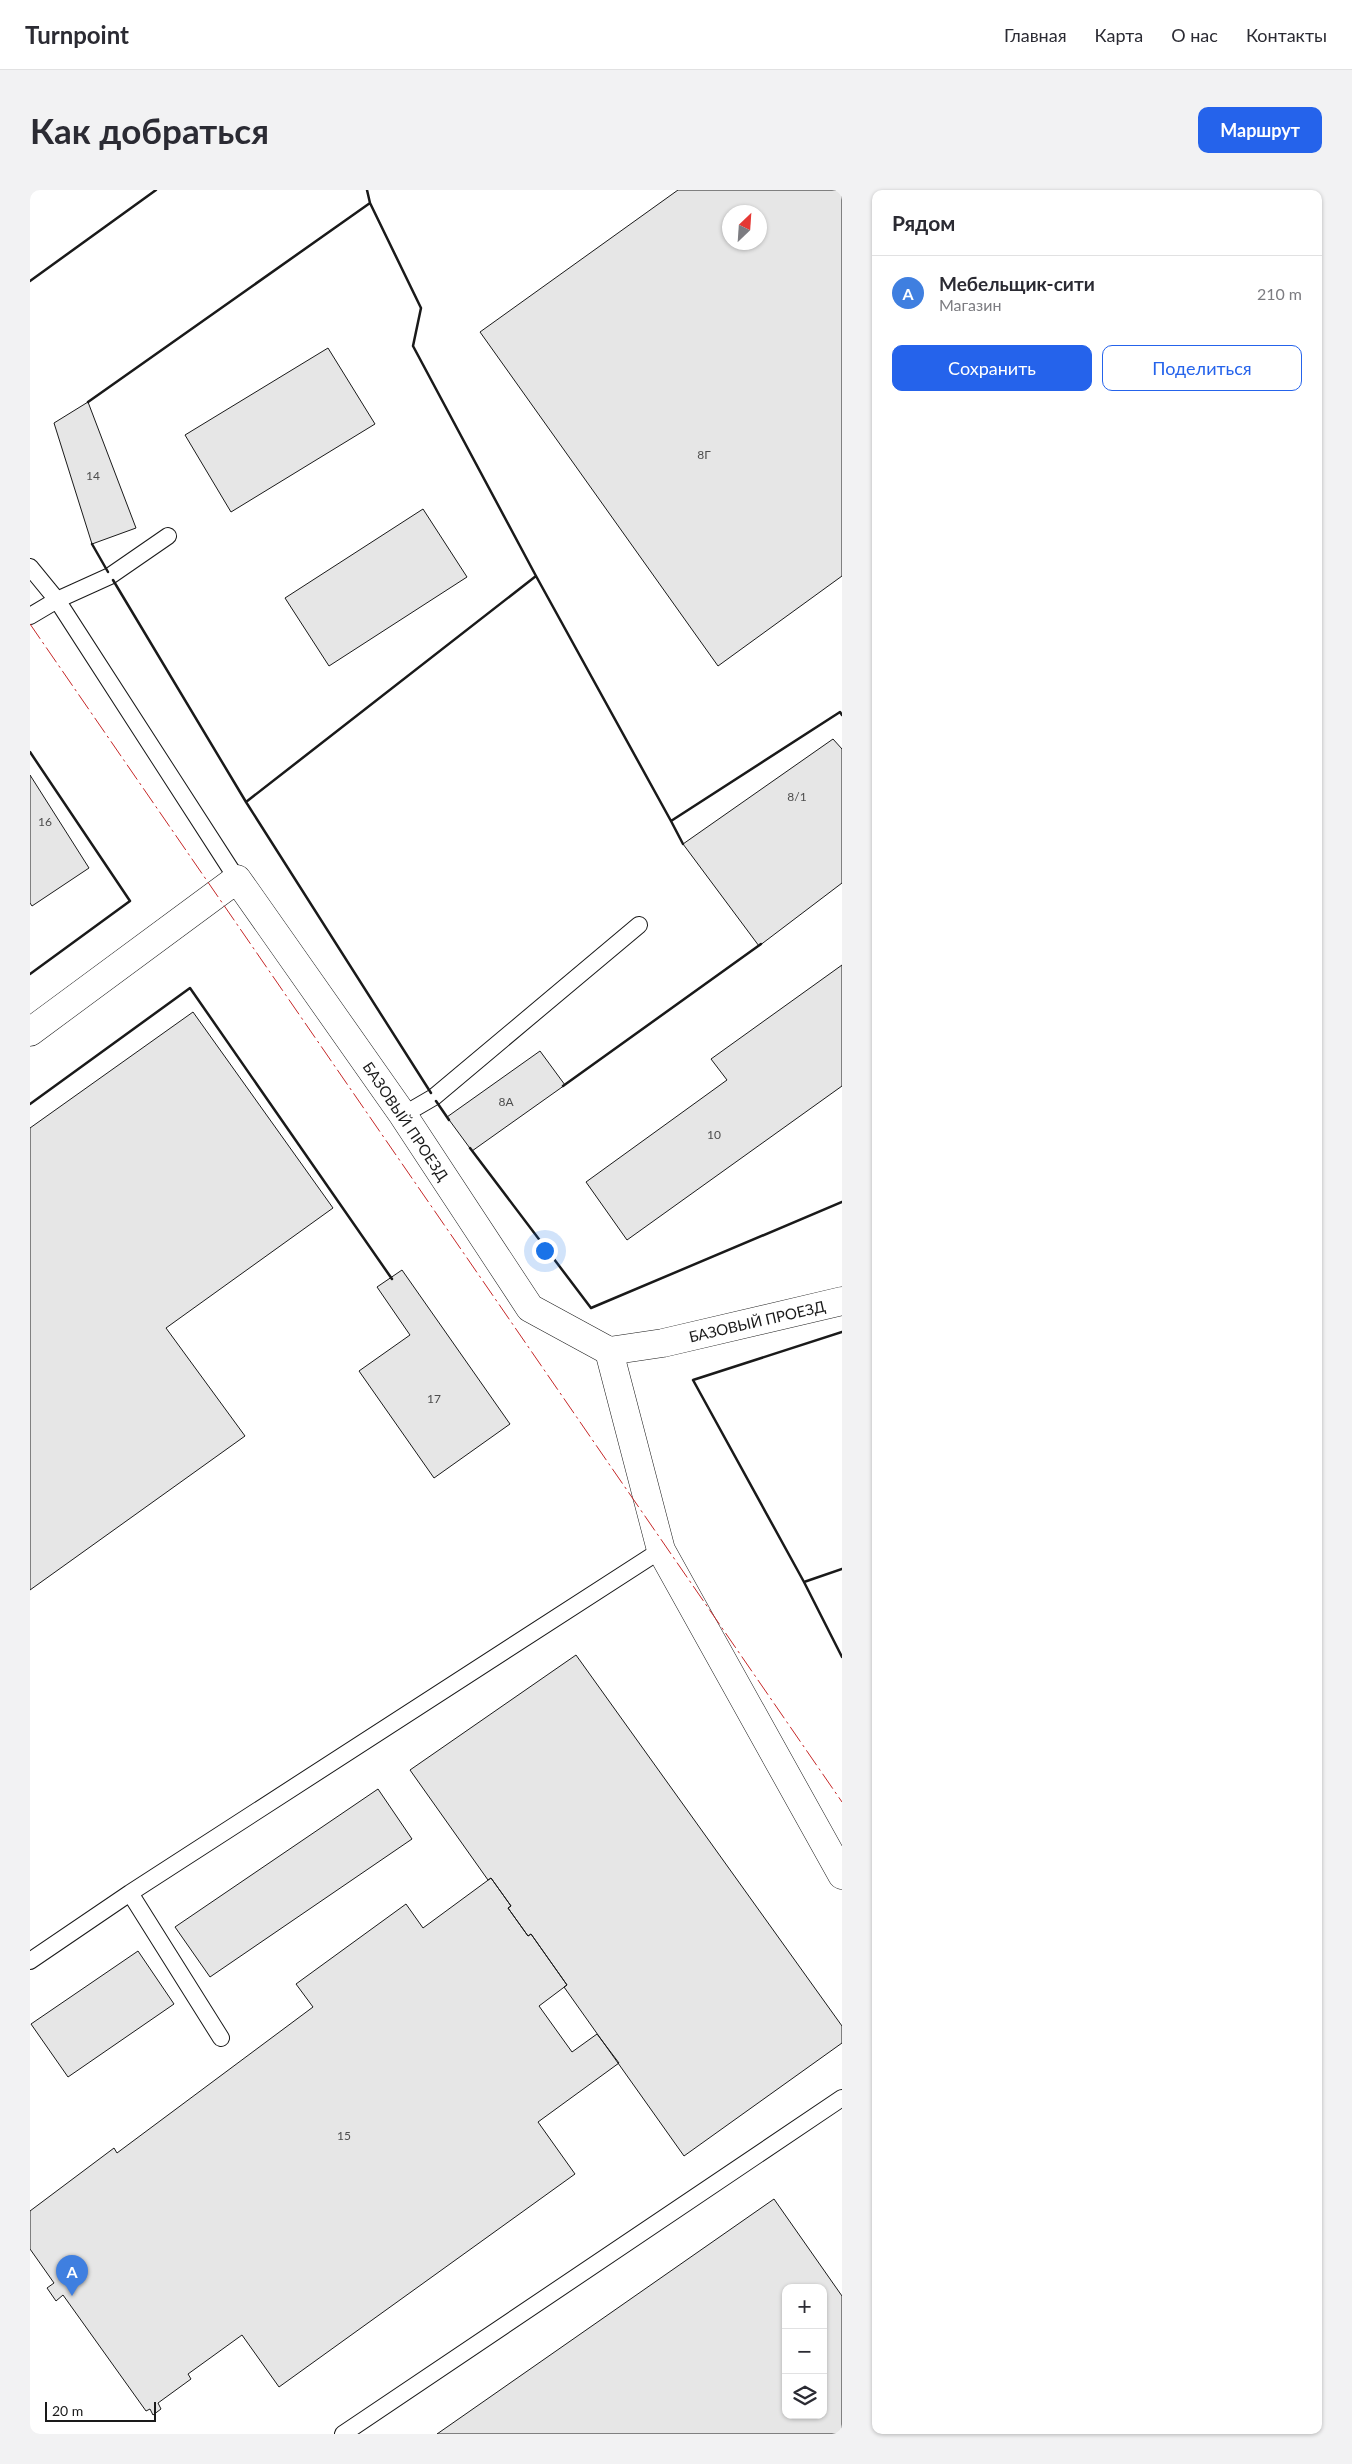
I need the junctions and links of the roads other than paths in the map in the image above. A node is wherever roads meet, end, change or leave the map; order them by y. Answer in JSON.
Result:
{"nodes":[{"id":1,"x":168,"y":536,"type":"dead end"},
{"id":2,"x":30,"y":567,"type":"edge"},
{"id":3,"x":57,"y":600,"type":"junction"},
{"id":4,"x":30,"y":616,"type":"edge"},
{"id":5,"x":237,"y":879,"type":"junction"},
{"id":6,"x":639,"y":925,"type":"dead end"},
{"id":7,"x":30,"y":1032,"type":"edge"},
{"id":8,"x":404,"y":1115,"type":"junction"},
{"id":9,"x":842,"y":1302,"type":"edge"},
{"id":10,"x":609,"y":1351,"type":"junction"},
{"id":11,"x":661,"y":1550,"type":"junction"},
{"id":12,"x":842,"y":1876,"type":"edge"},
{"id":13,"x":130,"y":1893,"type":"junction"},
{"id":14,"x":30,"y":1961,"type":"edge"},
{"id":15,"x":221,"y":2038,"type":"dead end"},
{"id":16,"x":842,"y":2098,"type":"edge"},
{"id":17,"x":343,"y":2434,"type":"edge"}],
"edges":[{"from":1,"to":3,"type":"lane"},
{"from":2,"to":3,"type":"lane"},
{"from":3,"to":4,"type":"lane"},
{"from":3,"to":5,"type":"lane"},
{"from":5,"to":7,"type":"street"},
{"from":5,"to":8,"type":"street","name":"БАЗОВЫЙ ПРОЕЗД"},
{"from":6,"to":8,"type":"lane"},
{"from":8,"to":10,"type":"street","name":"БАЗОВЫЙ ПРОЕЗД"},
{"from":9,"to":10,"type":"street","name":"БАЗОВЫЙ ПРОЕЗД"},
{"from":10,"to":11,"type":"street"},
{"from":11,"to":12,"type":"street"},
{"from":11,"to":13,"type":"lane"},
{"from":13,"to":14,"type":"lane"},
{"from":13,"to":15,"type":"lane"},
{"from":16,"to":17,"type":"lane"}]}
